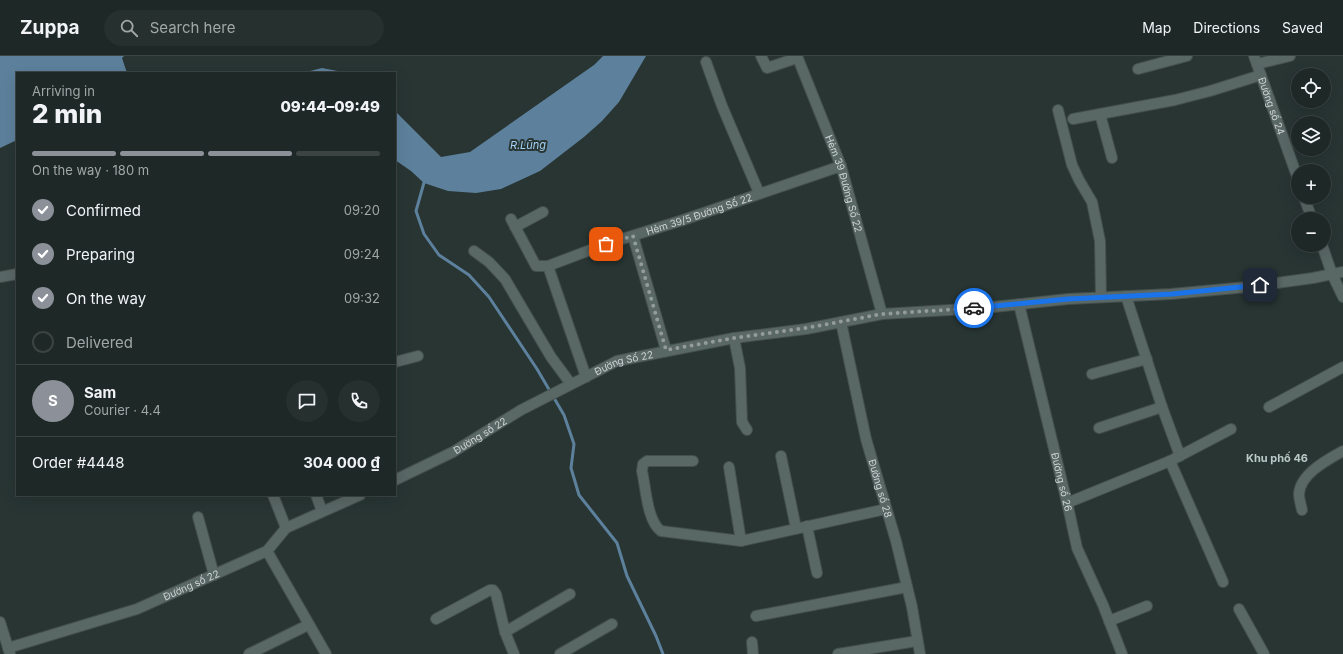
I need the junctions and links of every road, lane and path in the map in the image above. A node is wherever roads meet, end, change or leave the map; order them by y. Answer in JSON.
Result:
{"nodes":[{"id":1,"x":761,"y":56,"type":"edge"},
{"id":2,"x":1187,"y":56,"type":"edge"},
{"id":3,"x":1290,"y":56,"type":"edge"},
{"id":4,"x":797,"y":57,"type":"edge"},
{"id":5,"x":1256,"y":60,"type":"edge"},
{"id":6,"x":706,"y":62,"type":"dead end"},
{"id":7,"x":1138,"y":69,"type":"dead end"},
{"id":8,"x":1261,"y":75,"type":"junction"},
{"id":9,"x":1058,"y":110,"type":"dead end"},
{"id":10,"x":1100,"y":114,"type":"junction"},
{"id":11,"x":1073,"y":119,"type":"dead end"},
{"id":12,"x":1112,"y":158,"type":"dead end"},
{"id":13,"x":1293,"y":164,"type":"edge"},
{"id":14,"x":841,"y":166,"type":"junction"},
{"id":15,"x":759,"y":193,"type":"junction"},
{"id":16,"x":543,"y":212,"type":"dead end"},
{"id":17,"x":633,"y":236,"type":"junction"},
{"id":18,"x":474,"y":251,"type":"dead end"},
{"id":19,"x":1324,"y":252,"type":"edge"},
{"id":20,"x":548,"y":266,"type":"junction"},
{"id":21,"x":1343,"y":272,"type":"edge"},
{"id":22,"x":16,"y":274,"type":"edge"},
{"id":23,"x":1332,"y":274,"type":"junction"},
{"id":24,"x":0,"y":278,"type":"edge"},
{"id":25,"x":1126,"y":296,"type":"junction"},
{"id":26,"x":1343,"y":297,"type":"edge"},
{"id":27,"x":1101,"y":298,"type":"junction"},
{"id":28,"x":1019,"y":304,"type":"junction"},
{"id":29,"x":882,"y":314,"type":"junction"},
{"id":30,"x":841,"y":322,"type":"junction"},
{"id":31,"x":734,"y":338,"type":"junction"},
{"id":32,"x":666,"y":350,"type":"junction"},
{"id":33,"x":418,"y":356,"type":"dead end"},
{"id":34,"x":1147,"y":359,"type":"junction"},
{"id":35,"x":396,"y":362,"type":"edge"},
{"id":36,"x":1343,"y":368,"type":"edge"},
{"id":37,"x":1092,"y":374,"type":"dead end"},
{"id":38,"x":586,"y":377,"type":"junction"},
{"id":39,"x":567,"y":386,"type":"junction"},
{"id":40,"x":1162,"y":407,"type":"junction"},
{"id":41,"x":1269,"y":407,"type":"dead end"},
{"id":42,"x":1099,"y":428,"type":"dead end"},
{"id":43,"x":1231,"y":429,"type":"dead end"},
{"id":44,"x":747,"y":430,"type":"dead end"},
{"id":45,"x":1343,"y":451,"type":"edge"},
{"id":46,"x":781,"y":456,"type":"dead end"},
{"id":47,"x":1180,"y":456,"type":"junction"},
{"id":48,"x":693,"y":461,"type":"dead end"},
{"id":49,"x":1170,"y":461,"type":"junction"},
{"id":50,"x":729,"y":467,"type":"dead end"},
{"id":51,"x":396,"y":480,"type":"edge"},
{"id":52,"x":273,"y":496,"type":"edge"},
{"id":53,"x":316,"y":496,"type":"edge"},
{"id":54,"x":358,"y":496,"type":"edge"},
{"id":55,"x":1067,"y":503,"type":"junction"},
{"id":56,"x":886,"y":508,"type":"junction"},
{"id":57,"x":1302,"y":510,"type":"dead end"},
{"id":58,"x":322,"y":511,"type":"junction"},
{"id":59,"x":198,"y":517,"type":"dead end"},
{"id":60,"x":807,"y":526,"type":"junction"},
{"id":61,"x":286,"y":528,"type":"junction"},
{"id":62,"x":796,"y":528,"type":"junction"},
{"id":63,"x":741,"y":541,"type":"junction"},
{"id":64,"x":266,"y":551,"type":"junction"},
{"id":65,"x":817,"y":573,"type":"dead end"},
{"id":66,"x":214,"y":574,"type":"junction"},
{"id":67,"x":1223,"y":582,"type":"dead end"},
{"id":68,"x":907,"y":587,"type":"junction"},
{"id":69,"x":570,"y":594,"type":"dead end"},
{"id":70,"x":1148,"y":606,"type":"dead end"},
{"id":71,"x":1239,"y":609,"type":"dead end"},
{"id":72,"x":756,"y":616,"type":"dead end"},
{"id":73,"x":436,"y":619,"type":"dead end"},
{"id":74,"x":1109,"y":621,"type":"junction"},
{"id":75,"x":0,"y":622,"type":"edge"},
{"id":76,"x":612,"y":624,"type":"dead end"},
{"id":77,"x":308,"y":625,"type":"junction"},
{"id":78,"x":505,"y":632,"type":"junction"},
{"id":79,"x":917,"y":640,"type":"junction"},
{"id":80,"x":752,"y":642,"type":"dead end"},
{"id":81,"x":9,"y":651,"type":"edge"},
{"id":82,"x":249,"y":654,"type":"edge"},
{"id":83,"x":326,"y":654,"type":"edge"},
{"id":84,"x":514,"y":654,"type":"edge"},
{"id":85,"x":560,"y":654,"type":"edge"},
{"id":86,"x":753,"y":654,"type":"edge"},
{"id":87,"x":838,"y":654,"type":"edge"},
{"id":88,"x":920,"y":654,"type":"edge"},
{"id":89,"x":1122,"y":654,"type":"edge"},
{"id":90,"x":1264,"y":654,"type":"edge"}],
"edges":[{"from":1,"to":4,"type":"street"},
{"from":2,"to":7,"type":"street"},
{"from":3,"to":5,"type":"street"},
{"from":4,"to":14,"type":"street","name":"Hẻm 39 Đường Số 22"},
{"from":5,"to":8,"type":"street","name":"Đường số 24"},
{"from":6,"to":15,"type":"street","name":"Hẻm 39/5 Đường Số 22"},
{"from":8,"to":10,"type":"street"},
{"from":8,"to":13,"type":"street","name":"Đường số 24"},
{"from":9,"to":27,"type":"street"},
{"from":10,"to":11,"type":"street"},
{"from":10,"to":12,"type":"street"},
{"from":14,"to":15,"type":"street","name":"Hẻm 39/5 Đường Số 22"},
{"from":14,"to":29,"type":"street","name":"Hẻm 39 Đường Số 22"},
{"from":15,"to":17,"type":"street","name":"Hẻm 39/5 Đường Số 22"},
{"from":16,"to":20,"type":"street"},
{"from":17,"to":20,"type":"street","name":"Hẻm 39/5 Đường Số 22"},
{"from":17,"to":32,"type":"street"},
{"from":18,"to":39,"type":"street"},
{"from":19,"to":23,"type":"street"},
{"from":20,"to":38,"type":"street"},
{"from":21,"to":23,"type":"street"},
{"from":22,"to":24,"type":"street"},
{"from":23,"to":25,"type":"street","name":"Đường Số 22"},
{"from":23,"to":26,"type":"street"},
{"from":25,"to":27,"type":"street","name":"Đường Số 22"},
{"from":25,"to":34,"type":"street"},
{"from":27,"to":28,"type":"street","name":"Đường Số 22"},
{"from":28,"to":29,"type":"street","name":"Đường Số 22"},
{"from":28,"to":55,"type":"street","name":"Đường số 26"},
{"from":29,"to":30,"type":"street","name":"Đường Số 22"},
{"from":30,"to":31,"type":"street","name":"Đường Số 22"},
{"from":30,"to":56,"type":"street","name":"Đường số 28"},
{"from":31,"to":32,"type":"street","name":"Đường Số 22"},
{"from":31,"to":44,"type":"street"},
{"from":32,"to":38,"type":"street","name":"Đường Số 22"},
{"from":33,"to":35,"type":"street"},
{"from":34,"to":37,"type":"street"},
{"from":34,"to":40,"type":"street"},
{"from":36,"to":41,"type":"street"},
{"from":38,"to":39,"type":"street","name":"Đường Số 22"},
{"from":39,"to":51,"type":"street","name":"Đường số 22"},
{"from":40,"to":42,"type":"street"},
{"from":40,"to":47,"type":"street"},
{"from":43,"to":47,"type":"street"},
{"from":45,"to":57,"type":"street"},
{"from":46,"to":62,"type":"street"},
{"from":47,"to":49,"type":"street"},
{"from":48,"to":63,"type":"street"},
{"from":49,"to":55,"type":"street"},
{"from":49,"to":67,"type":"street"},
{"from":50,"to":63,"type":"street"},
{"from":52,"to":61,"type":"street"},
{"from":53,"to":58,"type":"street"},
{"from":54,"to":58,"type":"street","name":"Đường số 22"},
{"from":55,"to":74,"type":"street","name":"Đường số 26"},
{"from":56,"to":60,"type":"street"},
{"from":56,"to":68,"type":"street","name":"Đường số 28"},
{"from":58,"to":61,"type":"street","name":"Đường số 22"},
{"from":59,"to":66,"type":"street"},
{"from":60,"to":62,"type":"street"},
{"from":60,"to":65,"type":"street"},
{"from":61,"to":64,"type":"street","name":"Đường số 22"},
{"from":62,"to":63,"type":"street"},
{"from":64,"to":66,"type":"street","name":"Đường số 22"},
{"from":64,"to":77,"type":"street"},
{"from":66,"to":81,"type":"street","name":"Đường số 22"},
{"from":68,"to":72,"type":"street"},
{"from":68,"to":79,"type":"street","name":"Đường số 28"},
{"from":69,"to":78,"type":"street"},
{"from":70,"to":74,"type":"street"},
{"from":71,"to":90,"type":"street"},
{"from":73,"to":78,"type":"street"},
{"from":74,"to":89,"type":"street","name":"Đường số 26"},
{"from":75,"to":81,"type":"street"},
{"from":76,"to":85,"type":"street"},
{"from":77,"to":82,"type":"street"},
{"from":77,"to":83,"type":"street"},
{"from":78,"to":84,"type":"street"},
{"from":79,"to":87,"type":"street"},
{"from":79,"to":88,"type":"street","name":"Đường số 28"},
{"from":80,"to":86,"type":"street"}]}
